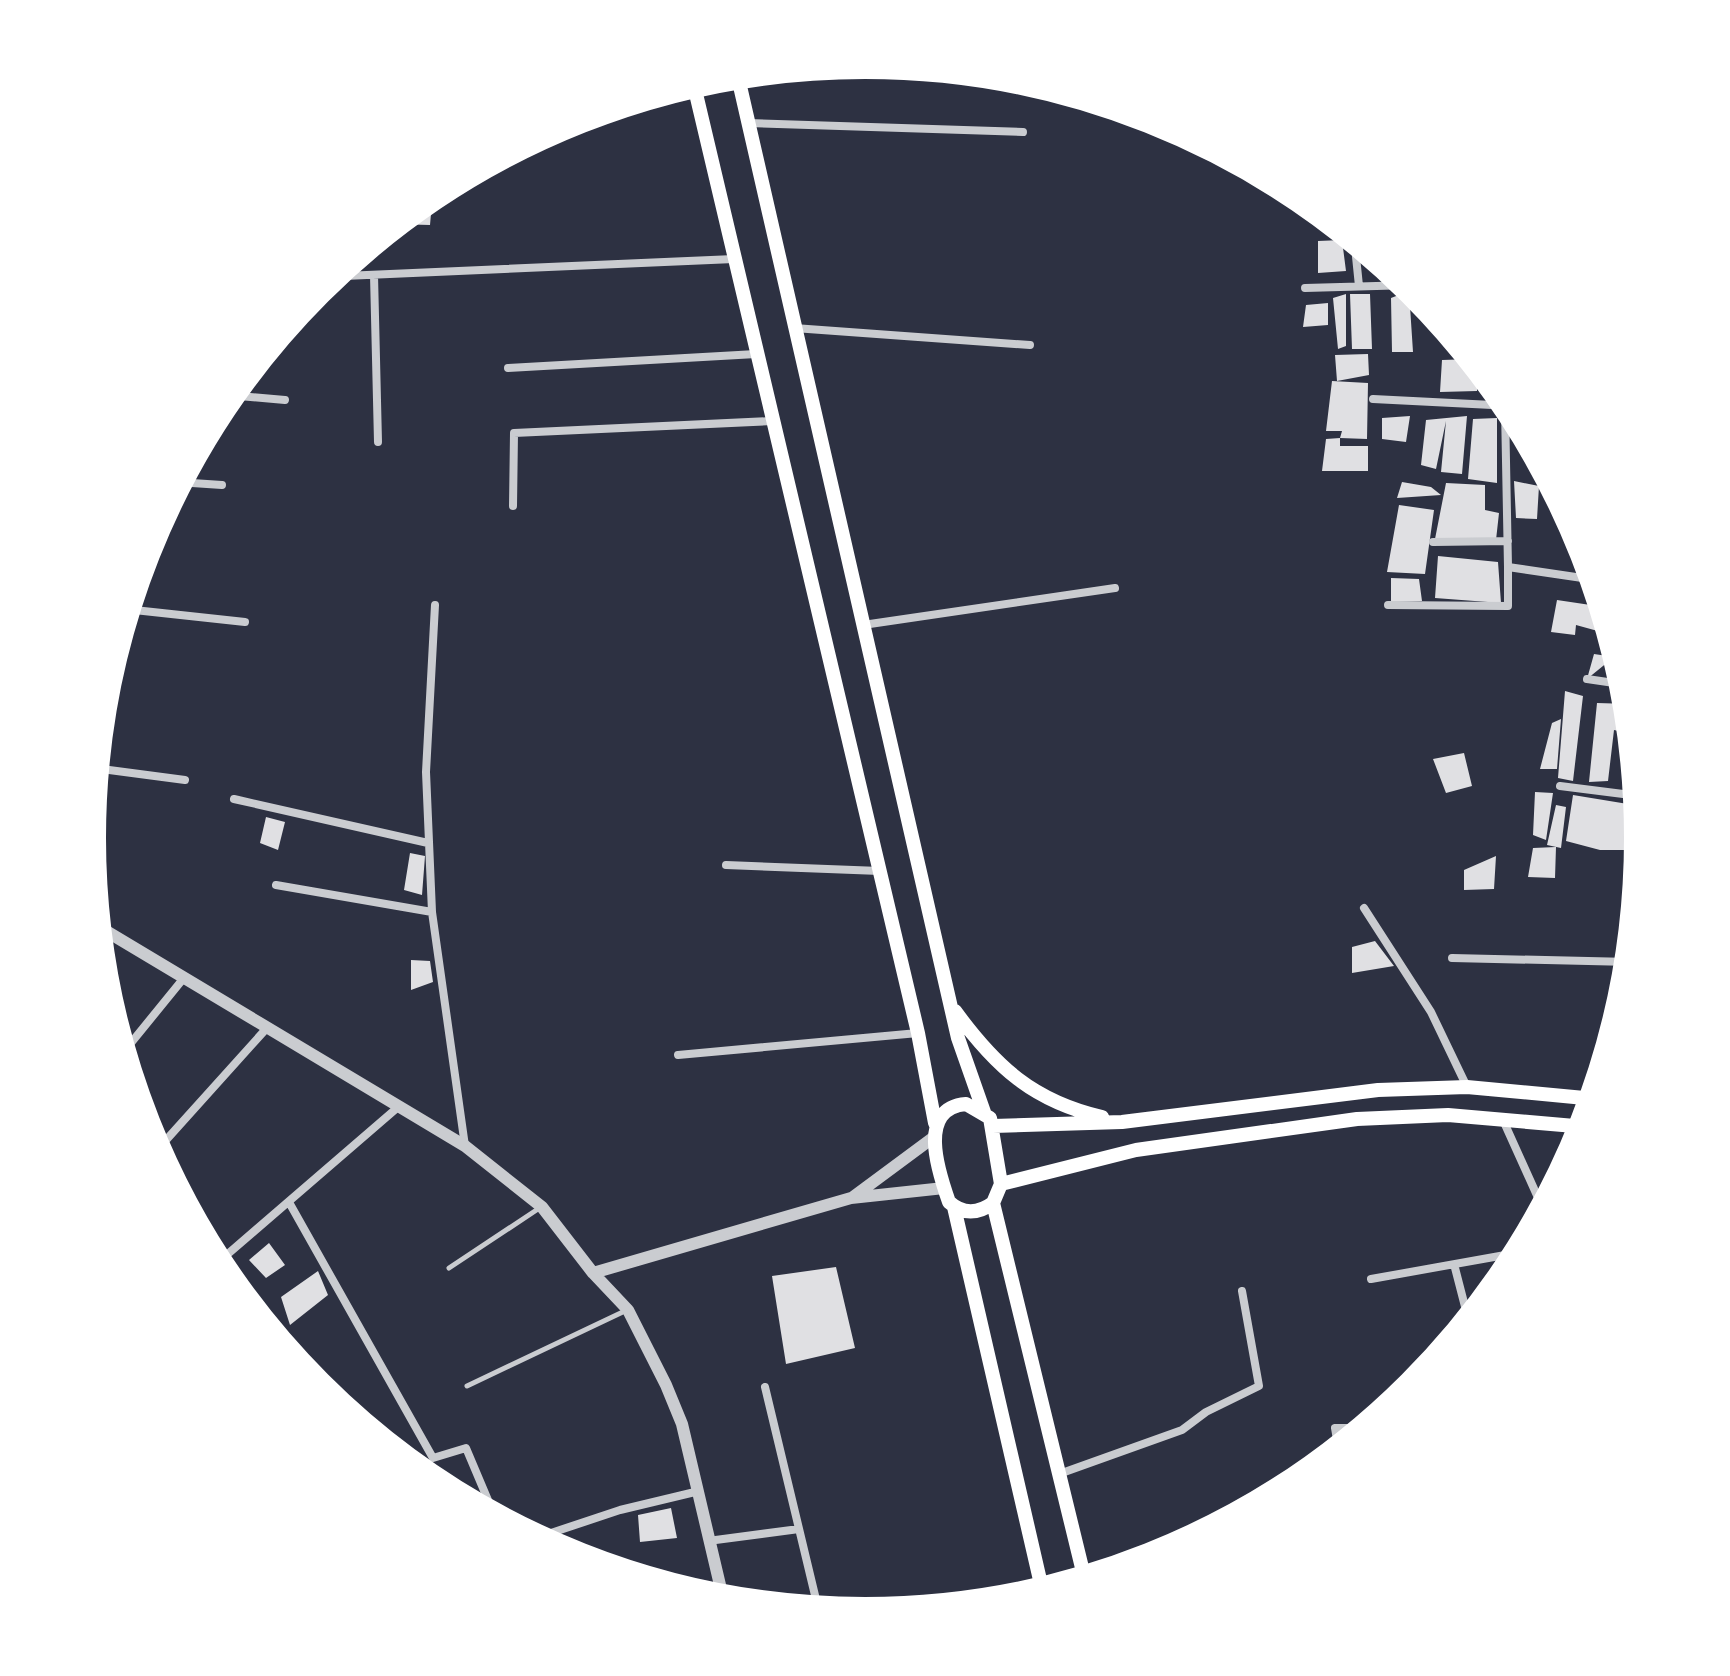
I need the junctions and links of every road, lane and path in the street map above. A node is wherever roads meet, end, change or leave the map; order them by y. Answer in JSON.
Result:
{"nodes":[{"id":1,"x":740,"y":85,"type":"edge"},
{"id":2,"x":696,"y":94,"type":"edge"},
{"id":3,"x":748,"y":123,"type":"junction"},
{"id":4,"x":1023,"y":132,"type":"dead end"},
{"id":5,"x":1356,"y":253,"type":"edge"},
{"id":6,"x":734,"y":259,"type":"junction"},
{"id":7,"x":374,"y":275,"type":"junction"},
{"id":8,"x":348,"y":276,"type":"edge"},
{"id":9,"x":1392,"y":285,"type":"edge"},
{"id":10,"x":1359,"y":286,"type":"junction"},
{"id":11,"x":1305,"y":288,"type":"dead end"},
{"id":12,"x":794,"y":328,"type":"junction"},
{"id":13,"x":1030,"y":345,"type":"dead end"},
{"id":14,"x":756,"y":354,"type":"junction"},
{"id":15,"x":508,"y":368,"type":"dead end"},
{"id":16,"x":242,"y":396,"type":"edge"},
{"id":17,"x":1373,"y":399,"type":"dead end"},
{"id":18,"x":285,"y":400,"type":"dead end"},
{"id":19,"x":1494,"y":406,"type":"edge"},
{"id":20,"x":772,"y":421,"type":"junction"},
{"id":21,"x":1508,"y":426,"type":"edge"},
{"id":22,"x":378,"y":442,"type":"dead end"},
{"id":23,"x":189,"y":483,"type":"edge"},
{"id":24,"x":222,"y":485,"type":"dead end"},
{"id":25,"x":513,"y":506,"type":"dead end"},
{"id":26,"x":1508,"y":541,"type":"junction"},
{"id":27,"x":1433,"y":542,"type":"dead end"},
{"id":28,"x":1508,"y":567,"type":"junction"},
{"id":29,"x":1583,"y":578,"type":"edge"},
{"id":30,"x":1115,"y":588,"type":"dead end"},
{"id":31,"x":435,"y":605,"type":"dead end"},
{"id":32,"x":1388,"y":605,"type":"dead end"},
{"id":33,"x":136,"y":610,"type":"edge"},
{"id":34,"x":245,"y":622,"type":"dead end"},
{"id":35,"x":863,"y":625,"type":"junction"},
{"id":36,"x":1587,"y":679,"type":"dead end"},
{"id":37,"x":1613,"y":683,"type":"edge"},
{"id":38,"x":105,"y":769,"type":"edge"},
{"id":39,"x":185,"y":780,"type":"dead end"},
{"id":40,"x":1560,"y":786,"type":"dead end"},
{"id":41,"x":1627,"y":795,"type":"edge"},
{"id":42,"x":234,"y":799,"type":"dead end"},
{"id":43,"x":428,"y":843,"type":"junction"},
{"id":44,"x":726,"y":865,"type":"dead end"},
{"id":45,"x":880,"y":871,"type":"junction"},
{"id":46,"x":276,"y":885,"type":"dead end"},
{"id":47,"x":1364,"y":908,"type":"dead end"},
{"id":48,"x":432,"y":912,"type":"junction"},
{"id":49,"x":107,"y":932,"type":"edge"},
{"id":50,"x":1452,"y":958,"type":"dead end"},
{"id":51,"x":1618,"y":962,"type":"edge"},
{"id":52,"x":183,"y":979,"type":"junction"},
{"id":53,"x":954,"y":1010,"type":"junction"},
{"id":54,"x":266,"y":1029,"type":"junction"},
{"id":55,"x":918,"y":1033,"type":"junction"},
{"id":56,"x":130,"y":1045,"type":"edge"},
{"id":57,"x":678,"y":1055,"type":"dead end"},
{"id":58,"x":1467,"y":1087,"type":"junction"},
{"id":59,"x":1583,"y":1098,"type":"edge"},
{"id":60,"x":397,"y":1108,"type":"junction"},
{"id":61,"x":984,"y":1112,"type":"junction"},
{"id":62,"x":1503,"y":1120,"type":"junction"},
{"id":63,"x":1122,"y":1122,"type":"junction"},
{"id":64,"x":993,"y":1126,"type":"junction"},
{"id":65,"x":1573,"y":1126,"type":"edge"},
{"id":66,"x":935,"y":1130,"type":"junction"},
{"id":67,"x":164,"y":1142,"type":"edge"},
{"id":68,"x":465,"y":1146,"type":"junction"},
{"id":69,"x":1001,"y":1184,"type":"junction"},
{"id":70,"x":944,"y":1188,"type":"junction"},
{"id":71,"x":851,"y":1198,"type":"junction"},
{"id":72,"x":1538,"y":1198,"type":"edge"},
{"id":73,"x":993,"y":1203,"type":"junction"},
{"id":74,"x":290,"y":1204,"type":"junction"},
{"id":75,"x":542,"y":1207,"type":"junction"},
{"id":76,"x":954,"y":1207,"type":"junction"},
{"id":77,"x":1504,"y":1255,"type":"edge"},
{"id":78,"x":226,"y":1256,"type":"edge"},
{"id":79,"x":1454,"y":1264,"type":"junction"},
{"id":80,"x":449,"y":1268,"type":"dead end"},
{"id":81,"x":593,"y":1273,"type":"junction"},
{"id":82,"x":1371,"y":1279,"type":"dead end"},
{"id":83,"x":1242,"y":1291,"type":"dead end"},
{"id":84,"x":1466,"y":1309,"type":"edge"},
{"id":85,"x":628,"y":1310,"type":"junction"},
{"id":86,"x":467,"y":1386,"type":"dead end"},
{"id":87,"x":765,"y":1387,"type":"dead end"},
{"id":88,"x":1350,"y":1428,"type":"edge"},
{"id":89,"x":1337,"y":1438,"type":"edge"},
{"id":90,"x":1059,"y":1474,"type":"junction"},
{"id":91,"x":695,"y":1492,"type":"junction"},
{"id":92,"x":489,"y":1503,"type":"edge"},
{"id":93,"x":799,"y":1529,"type":"junction"},
{"id":94,"x":550,"y":1533,"type":"edge"},
{"id":95,"x":708,"y":1541,"type":"junction"},
{"id":96,"x":1083,"y":1570,"type":"edge"},
{"id":97,"x":1040,"y":1581,"type":"edge"},
{"id":98,"x":720,"y":1588,"type":"edge"},
{"id":99,"x":816,"y":1600,"type":"edge"}],
"edges":[{"from":1,"to":3,"type":"main road"},
{"from":2,"to":6,"type":"main road"},
{"from":3,"to":4,"type":"street"},
{"from":3,"to":12,"type":"main road"},
{"from":5,"to":10,"type":"street"},
{"from":6,"to":7,"type":"street"},
{"from":6,"to":14,"type":"main road"},
{"from":7,"to":8,"type":"street"},
{"from":7,"to":22,"type":"street"},
{"from":9,"to":10,"type":"street"},
{"from":10,"to":11,"type":"street"},
{"from":12,"to":13,"type":"street"},
{"from":12,"to":35,"type":"main road"},
{"from":14,"to":15,"type":"street"},
{"from":14,"to":20,"type":"main road"},
{"from":16,"to":18,"type":"street"},
{"from":17,"to":19,"type":"street"},
{"from":20,"to":25,"type":"street"},
{"from":20,"to":45,"type":"main road"},
{"from":21,"to":26,"type":"street"},
{"from":23,"to":24,"type":"street"},
{"from":26,"to":27,"type":"street"},
{"from":26,"to":28,"type":"street"},
{"from":28,"to":29,"type":"street"},
{"from":28,"to":32,"type":"street"},
{"from":30,"to":35,"type":"street"},
{"from":31,"to":43,"type":"street"},
{"from":33,"to":34,"type":"street"},
{"from":35,"to":53,"type":"main road"},
{"from":36,"to":37,"type":"street"},
{"from":38,"to":39,"type":"street"},
{"from":40,"to":41,"type":"street"},
{"from":42,"to":43,"type":"street"},
{"from":43,"to":48,"type":"street"},
{"from":44,"to":45,"type":"street"},
{"from":45,"to":55,"type":"main road"},
{"from":46,"to":48,"type":"street"},
{"from":47,"to":58,"type":"street"},
{"from":48,"to":68,"type":"street"},
{"from":49,"to":52,"type":"street"},
{"from":50,"to":51,"type":"street"},
{"from":52,"to":54,"type":"street"},
{"from":52,"to":56,"type":"street"},
{"from":53,"to":61,"type":"main road"},
{"from":53,"to":63,"type":"main road"},
{"from":54,"to":60,"type":"street"},
{"from":54,"to":67,"type":"street"},
{"from":55,"to":57,"type":"street"},
{"from":55,"to":66,"type":"main road"},
{"from":58,"to":59,"type":"main road"},
{"from":58,"to":63,"type":"main road"},
{"from":60,"to":68,"type":"street"},
{"from":60,"to":74,"type":"street"},
{"from":61,"to":64,"type":"main road"},
{"from":61,"to":66,"type":"main road"},
{"from":62,"to":65,"type":"main road"},
{"from":62,"to":69,"type":"main road"},
{"from":62,"to":72,"type":"street"},
{"from":63,"to":64,"type":"main road"},
{"from":64,"to":69,"type":"main road"},
{"from":66,"to":70,"type":"main road"},
{"from":66,"to":71,"type":"street"},
{"from":68,"to":75,"type":"street"},
{"from":69,"to":73,"type":"main road"},
{"from":70,"to":71,"type":"street"},
{"from":70,"to":76,"type":"main road"},
{"from":71,"to":81,"type":"street"},
{"from":73,"to":76,"type":"main road"},
{"from":73,"to":90,"type":"main road"},
{"from":74,"to":78,"type":"street"},
{"from":74,"to":92,"type":"street"},
{"from":75,"to":80,"type":"lane"},
{"from":75,"to":81,"type":"street"},
{"from":76,"to":97,"type":"main road"},
{"from":77,"to":79,"type":"street"},
{"from":79,"to":82,"type":"street"},
{"from":79,"to":84,"type":"street"},
{"from":81,"to":85,"type":"street"},
{"from":83,"to":90,"type":"street"},
{"from":85,"to":86,"type":"lane"},
{"from":85,"to":91,"type":"street"},
{"from":87,"to":93,"type":"street"},
{"from":88,"to":89,"type":"street"},
{"from":90,"to":96,"type":"main road"},
{"from":91,"to":94,"type":"street"},
{"from":91,"to":95,"type":"street"},
{"from":93,"to":95,"type":"street"},
{"from":93,"to":99,"type":"street"},
{"from":95,"to":98,"type":"street"}]}
